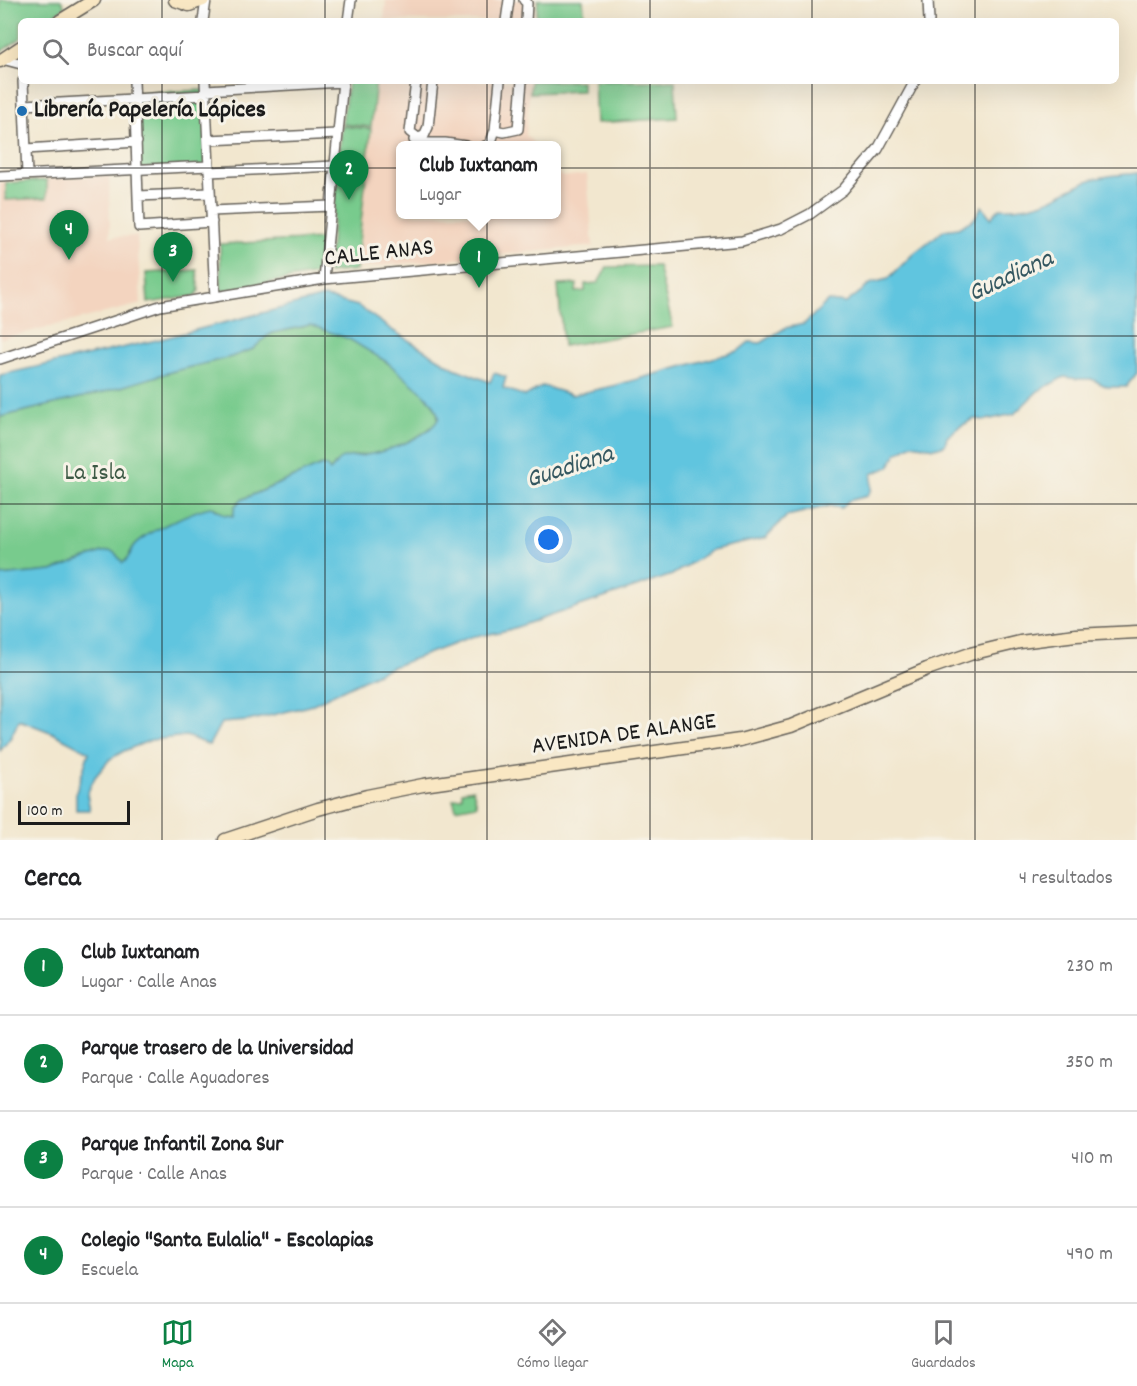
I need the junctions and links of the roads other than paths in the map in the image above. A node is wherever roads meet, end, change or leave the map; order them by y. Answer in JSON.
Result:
{"nodes":[{"id":1,"x":94,"y":0,"type":"edge"},
{"id":2,"x":175,"y":0,"type":"edge"},
{"id":3,"x":205,"y":0,"type":"edge"},
{"id":4,"x":351,"y":0,"type":"edge"},
{"id":5,"x":509,"y":0,"type":"edge"},
{"id":6,"x":524,"y":0,"type":"edge"},
{"id":7,"x":928,"y":0,"type":"edge"},
{"id":8,"x":189,"y":5,"type":"junction"},
{"id":9,"x":65,"y":18,"type":"edge"},
{"id":10,"x":200,"y":18,"type":"edge"},
{"id":11,"x":202,"y":18,"type":"edge"},
{"id":12,"x":348,"y":18,"type":"edge"},
{"id":13,"x":506,"y":18,"type":"edge"},
{"id":14,"x":526,"y":18,"type":"edge"},
{"id":15,"x":929,"y":18,"type":"edge"},
{"id":16,"x":18,"y":49,"type":"edge"},
{"id":17,"x":1,"y":60,"type":"edge"},
{"id":18,"x":18,"y":63,"type":"edge"},
{"id":19,"x":23,"y":84,"type":"edge"},
{"id":20,"x":134,"y":84,"type":"edge"},
{"id":21,"x":297,"y":84,"type":"edge"},
{"id":22,"x":343,"y":84,"type":"edge"},
{"id":23,"x":416,"y":84,"type":"edge"},
{"id":24,"x":433,"y":84,"type":"edge"},
{"id":25,"x":500,"y":84,"type":"edge"},
{"id":26,"x":522,"y":84,"type":"edge"},
{"id":27,"x":913,"y":84,"type":"edge"},
{"id":28,"x":206,"y":88,"type":"edge"},
{"id":29,"x":135,"y":99,"type":"junction"},
{"id":30,"x":24,"y":105,"type":"junction"},
{"id":31,"x":428,"y":130,"type":"junction"},
{"id":32,"x":500,"y":131,"type":"junction"},
{"id":33,"x":337,"y":134,"type":"junction"},
{"id":34,"x":411,"y":135,"type":"junction"},
{"id":35,"x":208,"y":140,"type":"junction"},
{"id":36,"x":417,"y":141,"type":"edge"},
{"id":37,"x":443,"y":141,"type":"edge"},
{"id":38,"x":493,"y":141,"type":"edge"},
{"id":39,"x":496,"y":141,"type":"edge"},
{"id":40,"x":137,"y":142,"type":"junction"},
{"id":41,"x":26,"y":149,"type":"junction"},
{"id":42,"x":334,"y":166,"type":"junction"},
{"id":43,"x":137,"y":169,"type":"junction"},
{"id":44,"x":209,"y":169,"type":"junction"},
{"id":45,"x":27,"y":174,"type":"junction"},
{"id":46,"x":0,"y":176,"type":"edge"},
{"id":47,"x":210,"y":193,"type":"junction"},
{"id":48,"x":138,"y":196,"type":"junction"},
{"id":49,"x":331,"y":206,"type":"junction"},
{"id":50,"x":211,"y":211,"type":"junction"},
{"id":51,"x":212,"y":222,"type":"junction"},
{"id":52,"x":324,"y":279,"type":"junction"},
{"id":53,"x":215,"y":297,"type":"junction"},
{"id":54,"x":0,"y":359,"type":"edge"},
{"id":55,"x":1137,"y":632,"type":"edge"},
{"id":56,"x":225,"y":840,"type":"edge"}],
"edges":[{"from":1,"to":9,"type":"street"},
{"from":2,"to":8,"type":"street"},
{"from":3,"to":8,"type":"street"},
{"from":3,"to":11,"type":"street"},
{"from":4,"to":12,"type":"street"},
{"from":5,"to":13,"type":"street"},
{"from":6,"to":14,"type":"street"},
{"from":7,"to":15,"type":"street"},
{"from":8,"to":10,"type":"street"},
{"from":16,"to":17,"type":"street"},
{"from":17,"to":18,"type":"street"},
{"from":19,"to":30,"type":"street"},
{"from":20,"to":29,"type":"street"},
{"from":21,"to":28,"type":"street"},
{"from":22,"to":33,"type":"street"},
{"from":23,"to":34,"type":"street"},
{"from":24,"to":31,"type":"street"},
{"from":25,"to":32,"type":"street"},
{"from":26,"to":32,"type":"street"},
{"from":27,"to":52,"type":"street","name":"CALLE ANAS"},
{"from":28,"to":29,"type":"street"},
{"from":28,"to":35,"type":"street"},
{"from":29,"to":30,"type":"street"},
{"from":29,"to":40,"type":"street"},
{"from":30,"to":41,"type":"street"},
{"from":31,"to":34,"type":"street"},
{"from":31,"to":37,"type":"street"},
{"from":32,"to":38,"type":"street"},
{"from":32,"to":39,"type":"street"},
{"from":33,"to":35,"type":"street"},
{"from":33,"to":42,"type":"street"},
{"from":34,"to":36,"type":"street"},
{"from":35,"to":44,"type":"street"},
{"from":40,"to":41,"type":"street"},
{"from":40,"to":43,"type":"street"},
{"from":41,"to":45,"type":"street"},
{"from":42,"to":44,"type":"street"},
{"from":42,"to":49,"type":"street"},
{"from":43,"to":44,"type":"street"},
{"from":43,"to":45,"type":"street"},
{"from":43,"to":48,"type":"street"},
{"from":44,"to":47,"type":"street"},
{"from":45,"to":46,"type":"street"},
{"from":47,"to":48,"type":"street"},
{"from":47,"to":50,"type":"street"},
{"from":48,"to":51,"type":"street"},
{"from":49,"to":50,"type":"street"},
{"from":49,"to":52,"type":"street"},
{"from":50,"to":51,"type":"street"},
{"from":51,"to":53,"type":"street"},
{"from":52,"to":53,"type":"street","name":"CALLE ANAS"},
{"from":53,"to":54,"type":"street","name":"CALLE ANAS"},
{"from":55,"to":56,"type":"street","name":"AVENIDA DE ALANGE"}]}
